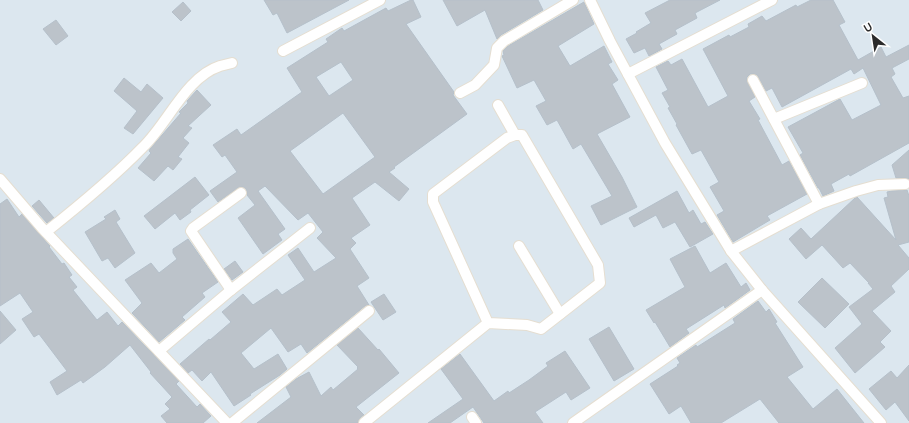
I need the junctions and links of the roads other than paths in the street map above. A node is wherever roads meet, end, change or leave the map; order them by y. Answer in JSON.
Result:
{"nodes":[{"id":1,"x":380,"y":0,"type":"edge"},
{"id":2,"x":573,"y":0,"type":"edge"},
{"id":3,"x":590,"y":0,"type":"edge"},
{"id":4,"x":772,"y":0,"type":"edge"},
{"id":5,"x":283,"y":51,"type":"dead end"},
{"id":6,"x":232,"y":63,"type":"dead end"},
{"id":7,"x":628,"y":74,"type":"junction"},
{"id":8,"x":753,"y":80,"type":"dead end"},
{"id":9,"x":862,"y":83,"type":"dead end"},
{"id":10,"x":460,"y":93,"type":"dead end"},
{"id":11,"x":498,"y":105,"type":"dead end"},
{"id":12,"x":774,"y":119,"type":"junction"},
{"id":13,"x":515,"y":135,"type":"junction"},
{"id":14,"x":0,"y":179,"type":"edge"},
{"id":15,"x":905,"y":184,"type":"dead end"},
{"id":16,"x":241,"y":193,"type":"dead end"},
{"id":17,"x":819,"y":204,"type":"junction"},
{"id":18,"x":310,"y":228,"type":"dead end"},
{"id":19,"x":46,"y":232,"type":"junction"},
{"id":20,"x":519,"y":246,"type":"dead end"},
{"id":21,"x":731,"y":251,"type":"junction"},
{"id":22,"x":232,"y":290,"type":"junction"},
{"id":23,"x":762,"y":290,"type":"junction"},
{"id":24,"x":369,"y":311,"type":"dead end"},
{"id":25,"x":560,"y":314,"type":"junction"},
{"id":26,"x":488,"y":323,"type":"junction"},
{"id":27,"x":159,"y":351,"type":"junction"},
{"id":28,"x":227,"y":423,"type":"edge"},
{"id":29,"x":232,"y":423,"type":"edge"},
{"id":30,"x":364,"y":423,"type":"edge"},
{"id":31,"x":573,"y":423,"type":"edge"},
{"id":32,"x":881,"y":423,"type":"edge"}],
"edges":[{"from":1,"to":5,"type":"street"},
{"from":2,"to":10,"type":"street"},
{"from":3,"to":7,"type":"street"},
{"from":4,"to":7,"type":"street"},
{"from":6,"to":19,"type":"street"},
{"from":7,"to":21,"type":"street"},
{"from":8,"to":12,"type":"street"},
{"from":9,"to":12,"type":"street"},
{"from":11,"to":13,"type":"street"},
{"from":12,"to":17,"type":"street"},
{"from":13,"to":25,"type":"street"},
{"from":13,"to":26,"type":"street"},
{"from":14,"to":19,"type":"street"},
{"from":15,"to":17,"type":"street"},
{"from":16,"to":22,"type":"street"},
{"from":17,"to":21,"type":"street"},
{"from":18,"to":22,"type":"street"},
{"from":19,"to":27,"type":"street"},
{"from":20,"to":25,"type":"street"},
{"from":21,"to":23,"type":"street"},
{"from":22,"to":27,"type":"street"},
{"from":23,"to":31,"type":"street"},
{"from":23,"to":32,"type":"street"},
{"from":24,"to":29,"type":"street"},
{"from":25,"to":26,"type":"street"},
{"from":26,"to":30,"type":"street"},
{"from":27,"to":28,"type":"street"}]}
